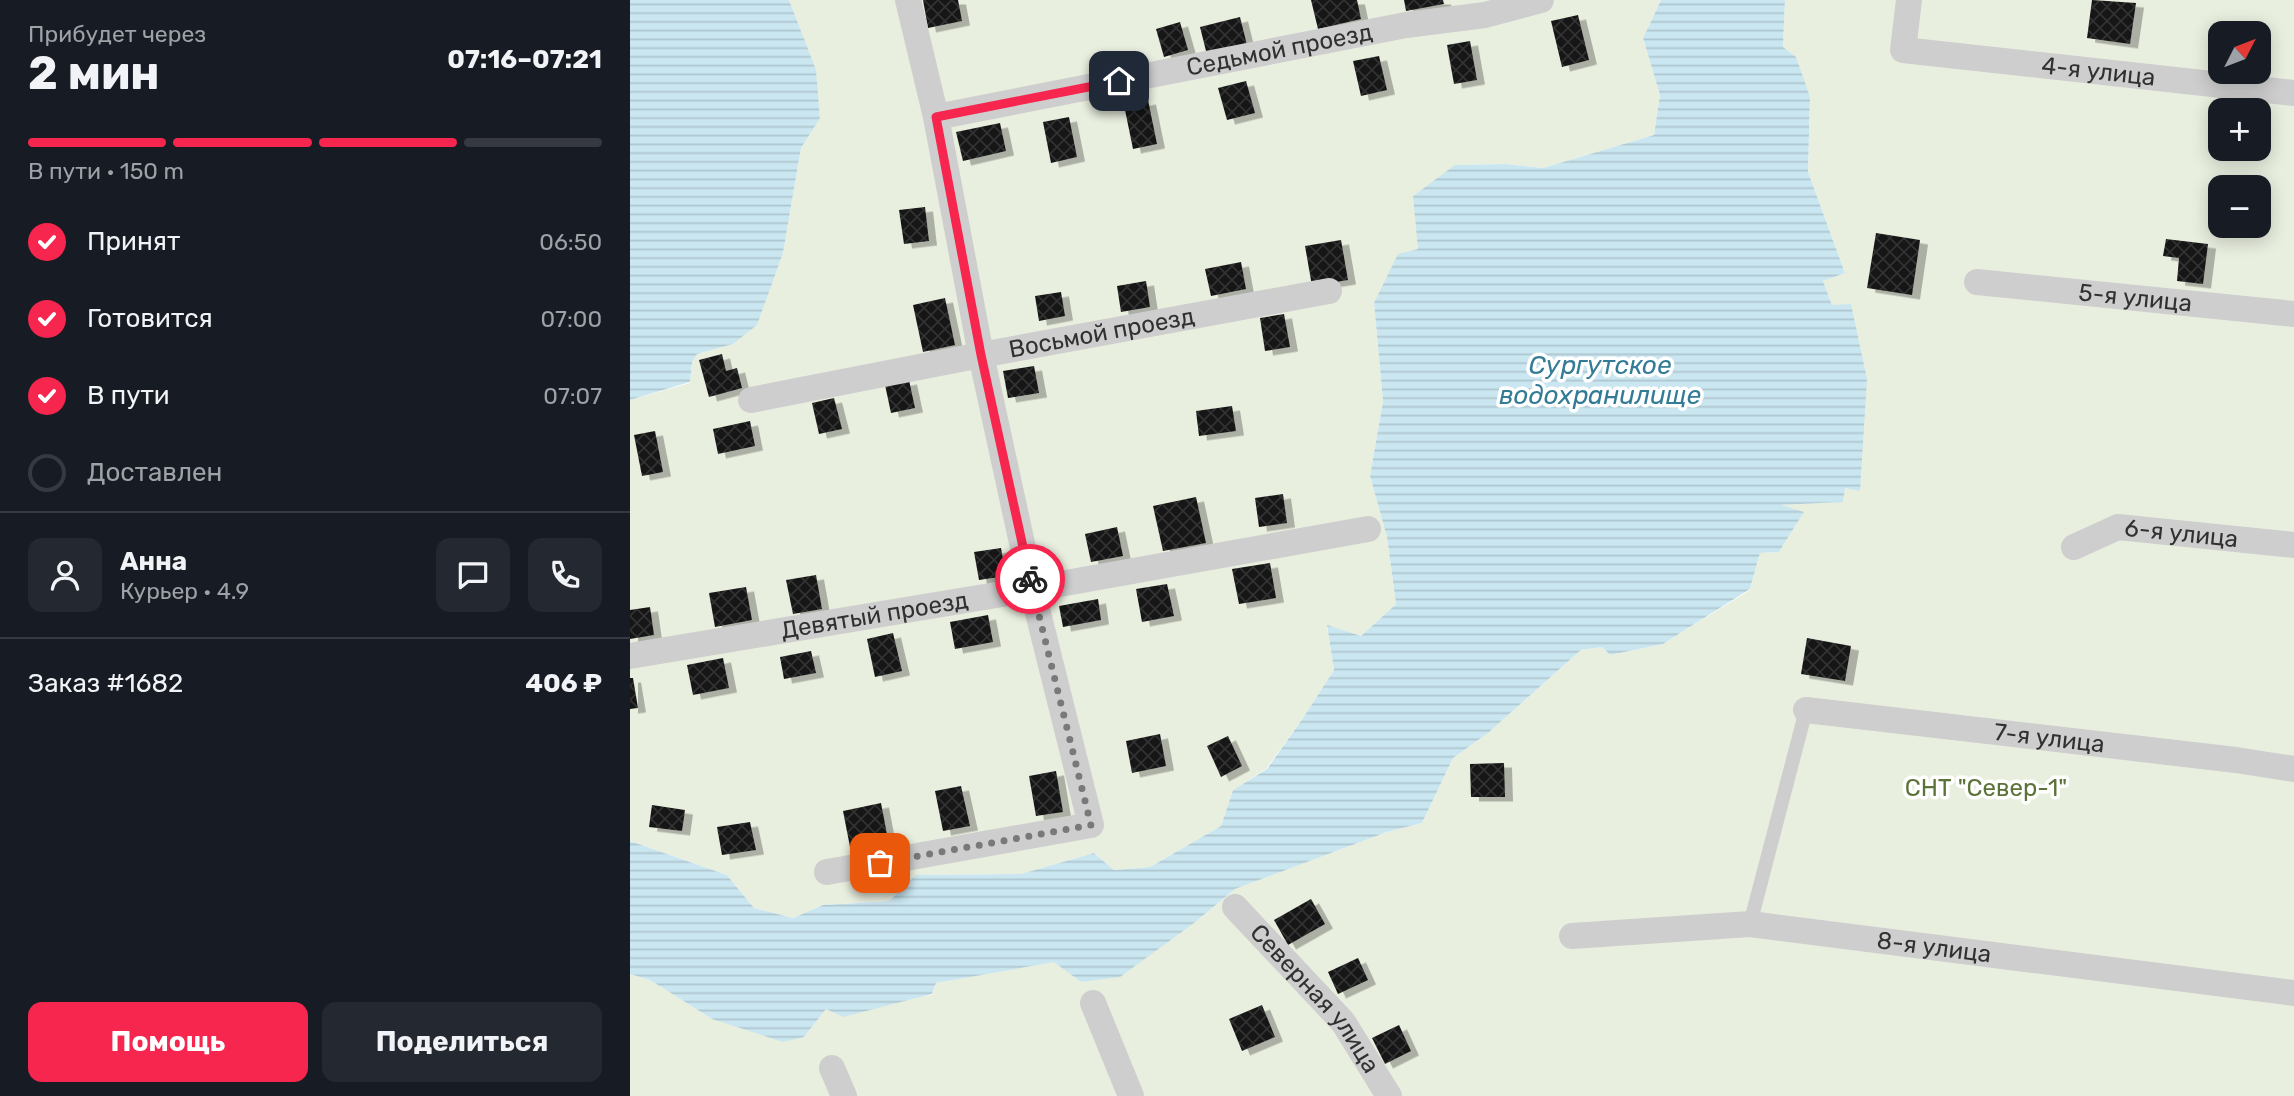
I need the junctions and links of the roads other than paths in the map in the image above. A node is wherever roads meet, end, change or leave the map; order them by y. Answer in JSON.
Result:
{"nodes":[{"id":1,"x":908,"y":0,"type":"edge"},
{"id":2,"x":1541,"y":0,"type":"edge"},
{"id":3,"x":1909,"y":0,"type":"edge"},
{"id":4,"x":2294,"y":93,"type":"edge"},
{"id":5,"x":936,"y":117,"type":"junction"},
{"id":6,"x":1977,"y":282,"type":"dead end"},
{"id":7,"x":1329,"y":291,"type":"dead end"},
{"id":8,"x":2294,"y":314,"type":"edge"},
{"id":9,"x":981,"y":355,"type":"junction"},
{"id":10,"x":751,"y":400,"type":"dead end"},
{"id":11,"x":1368,"y":529,"type":"dead end"},
{"id":12,"x":2294,"y":545,"type":"edge"},
{"id":13,"x":2074,"y":547,"type":"dead end"},
{"id":14,"x":1032,"y":589,"type":"junction"},
{"id":15,"x":630,"y":656,"type":"edge"},
{"id":16,"x":1806,"y":710,"type":"joint"},
{"id":17,"x":2294,"y":769,"type":"edge"},
{"id":18,"x":827,"y":872,"type":"dead end"},
{"id":19,"x":1235,"y":907,"type":"dead end"},
{"id":20,"x":1750,"y":924,"type":"junction"},
{"id":21,"x":1572,"y":936,"type":"dead end"},
{"id":22,"x":2294,"y":993,"type":"edge"},
{"id":23,"x":1093,"y":1003,"type":"dead end"},
{"id":24,"x":832,"y":1068,"type":"dead end"},
{"id":25,"x":844,"y":1096,"type":"edge"},
{"id":26,"x":1131,"y":1096,"type":"edge"},
{"id":27,"x":1389,"y":1096,"type":"edge"}],
"edges":[{"from":1,"to":5,"type":"street"},
{"from":2,"to":5,"type":"street","name":"Седьмой проезд"},
{"from":3,"to":4,"type":"street","name":"4-я улица"},
{"from":5,"to":9,"type":"street"},
{"from":6,"to":8,"type":"street","name":"5-я улица"},
{"from":7,"to":9,"type":"street","name":"Восьмой проезд"},
{"from":9,"to":10,"type":"street","name":"Восьмой проезд"},
{"from":9,"to":14,"type":"street"},
{"from":11,"to":14,"type":"street","name":"Девятый проезд"},
{"from":12,"to":13,"type":"street","name":"6-я улица"},
{"from":14,"to":15,"type":"street","name":"Девятый проезд"},
{"from":14,"to":18,"type":"street"},
{"from":16,"to":17,"type":"street","name":"7-я улица"},
{"from":16,"to":20,"type":"lane"},
{"from":19,"to":27,"type":"street","name":"Северная улица"},
{"from":20,"to":21,"type":"street","name":"8-я улица"},
{"from":20,"to":22,"type":"street","name":"8-я улица"},
{"from":23,"to":26,"type":"street"},
{"from":24,"to":25,"type":"street"}]}
